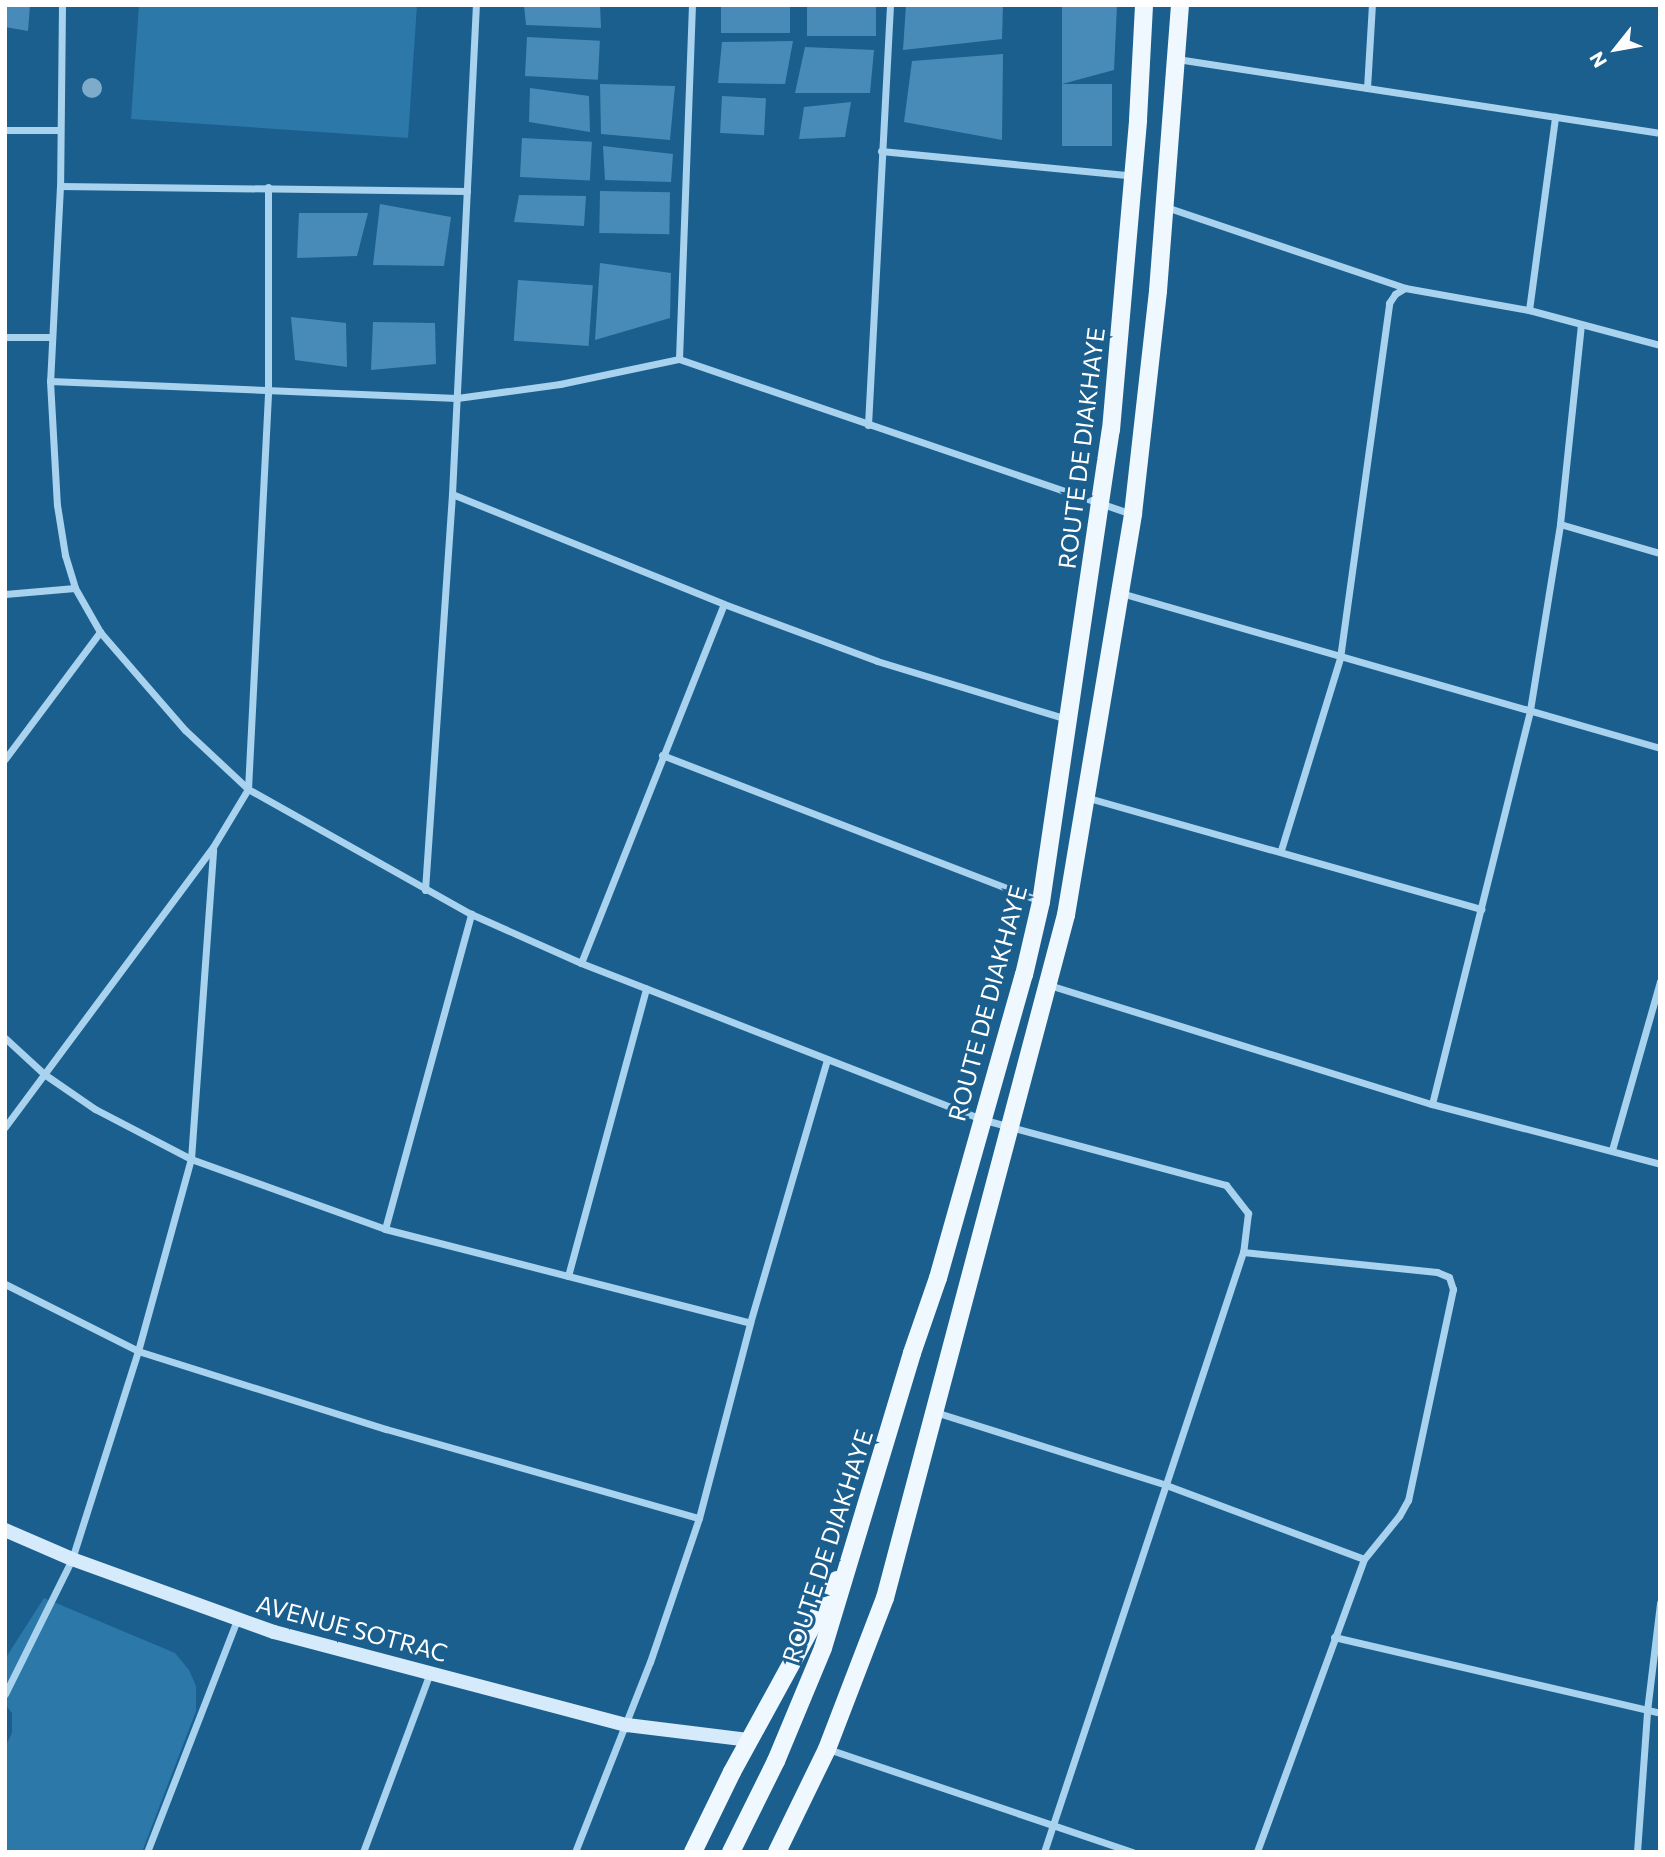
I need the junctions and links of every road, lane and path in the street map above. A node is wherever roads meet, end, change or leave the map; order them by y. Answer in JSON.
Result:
{"nodes":[{"id":1,"x":62,"y":5,"type":"edge"},
{"id":2,"x":476,"y":5,"type":"edge"},
{"id":3,"x":692,"y":5,"type":"edge"},
{"id":4,"x":890,"y":5,"type":"edge"},
{"id":5,"x":1144,"y":5,"type":"edge"},
{"id":6,"x":1180,"y":5,"type":"edge"},
{"id":7,"x":1372,"y":5,"type":"edge"},
{"id":8,"x":1177,"y":58,"type":"junction"},
{"id":9,"x":1367,"y":88,"type":"junction"},
{"id":10,"x":1555,"y":117,"type":"junction"},
{"id":11,"x":5,"y":130,"type":"edge"},
{"id":12,"x":58,"y":131,"type":"junction"},
{"id":13,"x":1660,"y":133,"type":"edge"},
{"id":14,"x":881,"y":151,"type":"junction"},
{"id":15,"x":1134,"y":176,"type":"junction"},
{"id":16,"x":60,"y":186,"type":"junction"},
{"id":17,"x":268,"y":187,"type":"junction"},
{"id":18,"x":467,"y":191,"type":"junction"},
{"id":19,"x":1163,"y":206,"type":"junction"},
{"id":20,"x":1405,"y":288,"type":"junction"},
{"id":21,"x":1529,"y":310,"type":"junction"},
{"id":22,"x":1581,"y":325,"type":"junction"},
{"id":23,"x":5,"y":337,"type":"edge"},
{"id":24,"x":52,"y":337,"type":"junction"},
{"id":25,"x":1660,"y":345,"type":"edge"},
{"id":26,"x":679,"y":359,"type":"junction"},
{"id":27,"x":50,"y":381,"type":"junction"},
{"id":28,"x":268,"y":388,"type":"junction"},
{"id":29,"x":457,"y":398,"type":"junction"},
{"id":30,"x":869,"y":425,"type":"junction"},
{"id":31,"x":452,"y":494,"type":"junction"},
{"id":32,"x":1100,"y":502,"type":"junction"},
{"id":33,"x":1133,"y":514,"type":"junction"},
{"id":34,"x":1560,"y":524,"type":"junction"},
{"id":35,"x":1660,"y":553,"type":"edge"},
{"id":36,"x":75,"y":588,"type":"junction"},
{"id":37,"x":1120,"y":592,"type":"junction"},
{"id":38,"x":5,"y":594,"type":"edge"},
{"id":39,"x":724,"y":604,"type":"junction"},
{"id":40,"x":100,"y":632,"type":"junction"},
{"id":41,"x":1340,"y":658,"type":"junction"},
{"id":42,"x":1530,"y":710,"type":"junction"},
{"id":43,"x":1068,"y":719,"type":"junction"},
{"id":44,"x":1660,"y":748,"type":"edge"},
{"id":45,"x":662,"y":755,"type":"junction"},
{"id":46,"x":5,"y":759,"type":"edge"},
{"id":47,"x":248,"y":789,"type":"junction"},
{"id":48,"x":1084,"y":797,"type":"junction"},
{"id":49,"x":213,"y":847,"type":"junction"},
{"id":50,"x":1281,"y":850,"type":"junction"},
{"id":51,"x":425,"y":890,"type":"junction"},
{"id":52,"x":1041,"y":902,"type":"junction"},
{"id":53,"x":1482,"y":909,"type":"junction"},
{"id":54,"x":471,"y":914,"type":"junction"},
{"id":55,"x":581,"y":963,"type":"junction"},
{"id":56,"x":1660,"y":981,"type":"edge"},
{"id":57,"x":1048,"y":985,"type":"junction"},
{"id":58,"x":646,"y":988,"type":"junction"},
{"id":59,"x":5,"y":1038,"type":"edge"},
{"id":60,"x":827,"y":1059,"type":"junction"},
{"id":61,"x":44,"y":1073,"type":"junction"},
{"id":62,"x":1432,"y":1104,"type":"junction"},
{"id":63,"x":981,"y":1119,"type":"junction"},
{"id":64,"x":5,"y":1127,"type":"edge"},
{"id":65,"x":1010,"y":1129,"type":"junction"},
{"id":66,"x":1612,"y":1150,"type":"junction"},
{"id":67,"x":191,"y":1159,"type":"junction"},
{"id":68,"x":1660,"y":1164,"type":"edge"},
{"id":69,"x":385,"y":1229,"type":"junction"},
{"id":70,"x":1243,"y":1252,"type":"junction"},
{"id":71,"x":568,"y":1276,"type":"junction"},
{"id":72,"x":5,"y":1284,"type":"edge"},
{"id":73,"x":750,"y":1323,"type":"junction"},
{"id":74,"x":138,"y":1350,"type":"junction"},
{"id":75,"x":934,"y":1412,"type":"junction"},
{"id":76,"x":1166,"y":1485,"type":"junction"},
{"id":77,"x":699,"y":1518,"type":"junction"},
{"id":78,"x":5,"y":1530,"type":"edge"},
{"id":79,"x":857,"y":1543,"type":"junction"},
{"id":80,"x":72,"y":1559,"type":"junction"},
{"id":81,"x":1364,"y":1559,"type":"junction"},
{"id":82,"x":1660,"y":1603,"type":"edge"},
{"id":83,"x":237,"y":1620,"type":"junction"},
{"id":84,"x":1334,"y":1637,"type":"junction"},
{"id":85,"x":430,"y":1673,"type":"junction"},
{"id":86,"x":5,"y":1693,"type":"edge"},
{"id":87,"x":1647,"y":1711,"type":"junction"},
{"id":88,"x":1660,"y":1713,"type":"edge"},
{"id":89,"x":626,"y":1725,"type":"junction"},
{"id":90,"x":750,"y":1740,"type":"junction"},
{"id":91,"x":827,"y":1749,"type":"junction"},
{"id":92,"x":1053,"y":1825,"type":"junction"},
{"id":93,"x":147,"y":1852,"type":"edge"},
{"id":94,"x":362,"y":1852,"type":"edge"},
{"id":95,"x":575,"y":1852,"type":"edge"},
{"id":96,"x":693,"y":1852,"type":"edge"},
{"id":97,"x":731,"y":1852,"type":"edge"},
{"id":98,"x":777,"y":1852,"type":"edge"},
{"id":99,"x":1044,"y":1852,"type":"edge"},
{"id":100,"x":1133,"y":1852,"type":"edge"},
{"id":101,"x":1257,"y":1852,"type":"edge"},
{"id":102,"x":1637,"y":1852,"type":"edge"}],
"edges":[{"from":1,"to":12,"type":"street"},
{"from":2,"to":18,"type":"street"},
{"from":3,"to":26,"type":"street"},
{"from":4,"to":14,"type":"street"},
{"from":5,"to":15,"type":"main road","name":"ROUTE DE DIAKHAYE"},
{"from":6,"to":8,"type":"main road"},
{"from":7,"to":9,"type":"street"},
{"from":8,"to":9,"type":"street"},
{"from":8,"to":19,"type":"main road"},
{"from":9,"to":10,"type":"street"},
{"from":10,"to":13,"type":"street"},
{"from":10,"to":21,"type":"street"},
{"from":11,"to":12,"type":"street"},
{"from":12,"to":16,"type":"street"},
{"from":14,"to":15,"type":"street"},
{"from":14,"to":30,"type":"street"},
{"from":15,"to":32,"type":"main road","name":"ROUTE DE DIAKHAYE"},
{"from":16,"to":17,"type":"street"},
{"from":16,"to":24,"type":"street"},
{"from":17,"to":18,"type":"street"},
{"from":17,"to":28,"type":"street"},
{"from":18,"to":29,"type":"street"},
{"from":19,"to":20,"type":"street"},
{"from":19,"to":33,"type":"main road"},
{"from":20,"to":21,"type":"street"},
{"from":20,"to":41,"type":"street"},
{"from":21,"to":22,"type":"street"},
{"from":22,"to":25,"type":"street"},
{"from":22,"to":34,"type":"street"},
{"from":23,"to":24,"type":"street"},
{"from":24,"to":27,"type":"street"},
{"from":26,"to":29,"type":"street"},
{"from":26,"to":30,"type":"street"},
{"from":27,"to":28,"type":"street"},
{"from":27,"to":36,"type":"street"},
{"from":28,"to":29,"type":"street"},
{"from":28,"to":47,"type":"street"},
{"from":29,"to":31,"type":"street"},
{"from":30,"to":32,"type":"street"},
{"from":31,"to":39,"type":"street"},
{"from":31,"to":51,"type":"street"},
{"from":32,"to":33,"type":"street"},
{"from":32,"to":43,"type":"main road","name":"ROUTE DE DIAKHAYE"},
{"from":33,"to":37,"type":"main road"},
{"from":34,"to":35,"type":"street"},
{"from":34,"to":42,"type":"street"},
{"from":36,"to":38,"type":"street"},
{"from":36,"to":40,"type":"street"},
{"from":37,"to":41,"type":"street"},
{"from":37,"to":48,"type":"main road"},
{"from":39,"to":43,"type":"street"},
{"from":39,"to":45,"type":"street"},
{"from":40,"to":46,"type":"street"},
{"from":40,"to":47,"type":"street"},
{"from":41,"to":42,"type":"street"},
{"from":41,"to":50,"type":"street"},
{"from":42,"to":44,"type":"street"},
{"from":42,"to":53,"type":"street"},
{"from":43,"to":52,"type":"main road","name":"ROUTE DE DIAKHAYE"},
{"from":45,"to":52,"type":"street"},
{"from":45,"to":55,"type":"street"},
{"from":47,"to":49,"type":"street"},
{"from":47,"to":51,"type":"street"},
{"from":48,"to":50,"type":"street"},
{"from":48,"to":57,"type":"main road"},
{"from":49,"to":61,"type":"street"},
{"from":49,"to":67,"type":"street"},
{"from":50,"to":53,"type":"street"},
{"from":51,"to":54,"type":"street"},
{"from":52,"to":63,"type":"main road","name":"ROUTE DE DIAKHAYE"},
{"from":53,"to":62,"type":"street"},
{"from":54,"to":55,"type":"street"},
{"from":54,"to":69,"type":"street"},
{"from":55,"to":58,"type":"street"},
{"from":56,"to":66,"type":"street"},
{"from":57,"to":62,"type":"street"},
{"from":57,"to":65,"type":"main road"},
{"from":58,"to":60,"type":"street"},
{"from":58,"to":71,"type":"street"},
{"from":59,"to":61,"type":"street"},
{"from":60,"to":63,"type":"street"},
{"from":60,"to":73,"type":"street"},
{"from":61,"to":64,"type":"street"},
{"from":61,"to":67,"type":"street"},
{"from":62,"to":66,"type":"street"},
{"from":63,"to":65,"type":"street"},
{"from":63,"to":79,"type":"main road","name":"ROUTE DE DIAKHAYE"},
{"from":65,"to":70,"type":"street"},
{"from":65,"to":75,"type":"main road"},
{"from":66,"to":68,"type":"street"},
{"from":67,"to":69,"type":"street"},
{"from":67,"to":74,"type":"street"},
{"from":69,"to":71,"type":"street"},
{"from":70,"to":76,"type":"street"},
{"from":70,"to":81,"type":"street"},
{"from":71,"to":73,"type":"street"},
{"from":72,"to":74,"type":"street"},
{"from":73,"to":77,"type":"street"},
{"from":74,"to":77,"type":"street"},
{"from":74,"to":80,"type":"street"},
{"from":75,"to":76,"type":"street"},
{"from":75,"to":91,"type":"main road"},
{"from":76,"to":81,"type":"street"},
{"from":76,"to":92,"type":"street"},
{"from":77,"to":89,"type":"street"},
{"from":78,"to":80,"type":"street","name":"AVENUE SOTRAC"},
{"from":79,"to":90,"type":"main road"},
{"from":79,"to":97,"type":"main road","name":"ROUTE DE DIAKHAYE"},
{"from":80,"to":83,"type":"street","name":"AVENUE SOTRAC"},
{"from":80,"to":86,"type":"street"},
{"from":81,"to":84,"type":"street"},
{"from":82,"to":87,"type":"street"},
{"from":83,"to":85,"type":"street","name":"AVENUE SOTRAC"},
{"from":83,"to":93,"type":"street"},
{"from":84,"to":87,"type":"street"},
{"from":84,"to":101,"type":"street"},
{"from":85,"to":89,"type":"street","name":"AVENUE SOTRAC"},
{"from":85,"to":94,"type":"street"},
{"from":87,"to":88,"type":"street"},
{"from":87,"to":102,"type":"street"},
{"from":89,"to":90,"type":"street","name":"AVENUE SOTRAC"},
{"from":89,"to":95,"type":"street"},
{"from":90,"to":96,"type":"main road"},
{"from":91,"to":92,"type":"street"},
{"from":91,"to":98,"type":"main road"},
{"from":92,"to":99,"type":"street"},
{"from":92,"to":100,"type":"street"}]}
